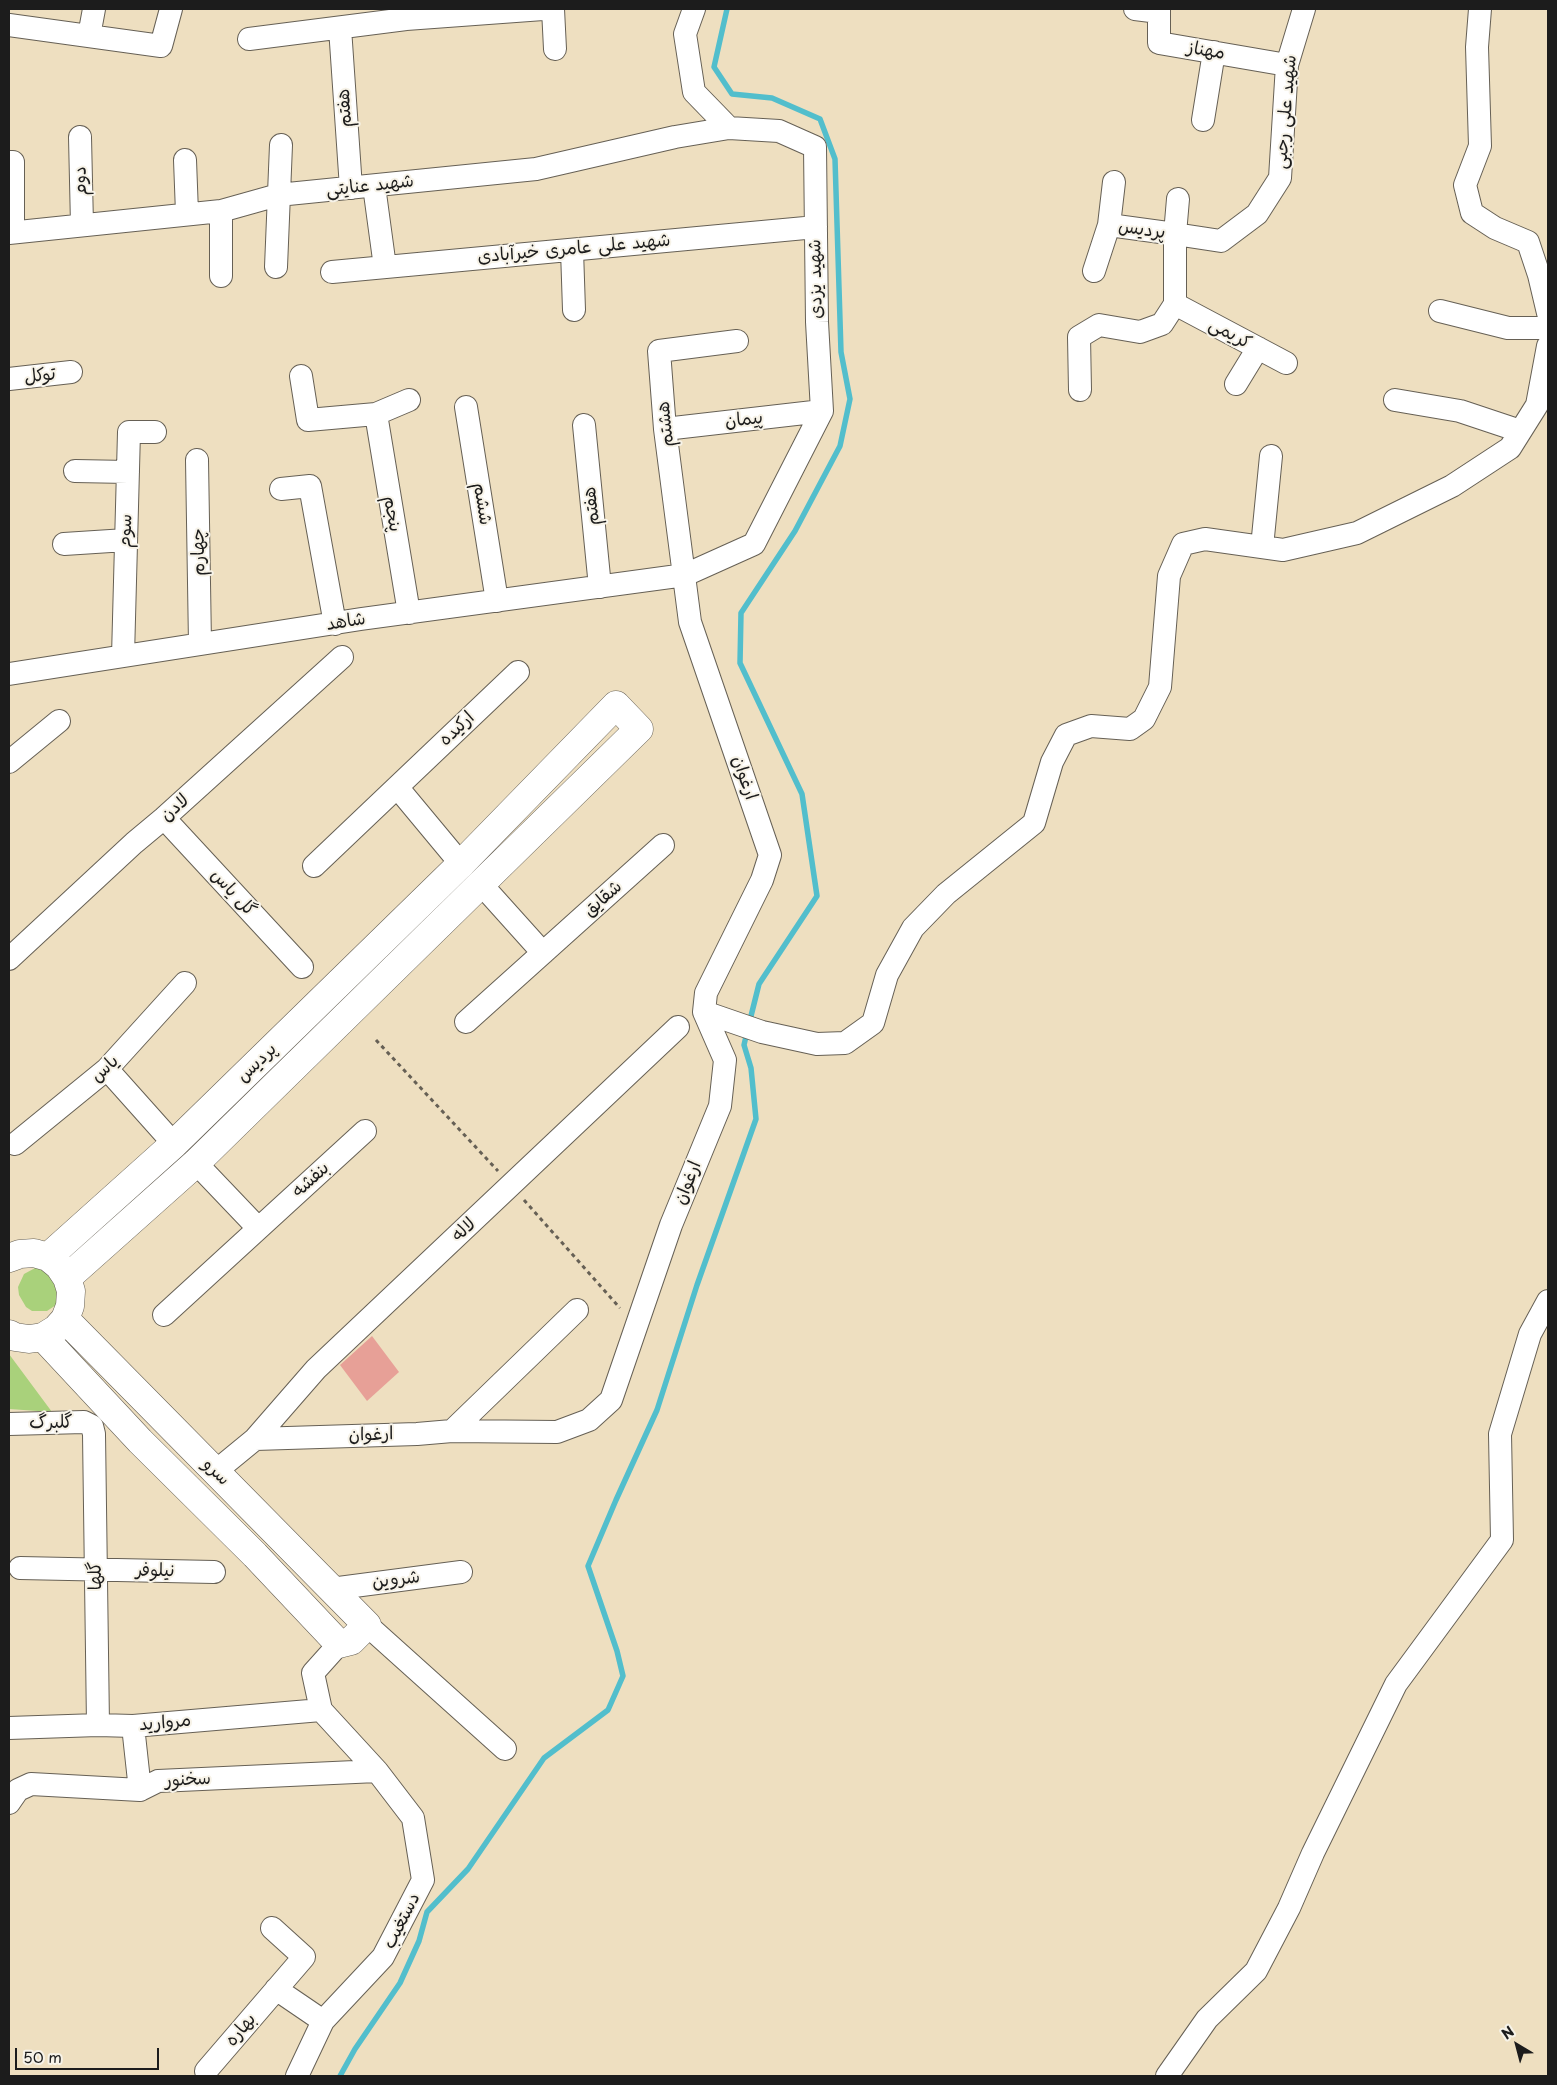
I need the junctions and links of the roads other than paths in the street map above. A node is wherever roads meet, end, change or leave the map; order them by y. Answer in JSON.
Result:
{"nodes":[{"id":1,"x":94,"y":9,"type":"edge"},
{"id":2,"x":171,"y":9,"type":"edge"},
{"id":3,"x":544,"y":9,"type":"edge"},
{"id":4,"x":553,"y":9,"type":"edge"},
{"id":5,"x":694,"y":9,"type":"edge"},
{"id":6,"x":1135,"y":9,"type":"edge"},
{"id":7,"x":1304,"y":9,"type":"edge"},
{"id":8,"x":1480,"y":9,"type":"edge"},
{"id":9,"x":1159,"y":10,"type":"edge"},
{"id":10,"x":406,"y":14,"type":"edge"},
{"id":11,"x":9,"y":25,"type":"edge"},
{"id":12,"x":340,"y":28,"type":"junction"},
{"id":13,"x":89,"y":36,"type":"junction"},
{"id":14,"x":249,"y":39,"type":"dead end"},
{"id":15,"x":555,"y":49,"type":"dead end"},
{"id":16,"x":1214,"y":52,"type":"junction"},
{"id":17,"x":1287,"y":65,"type":"junction"},
{"id":18,"x":1203,"y":120,"type":"dead end"},
{"id":19,"x":729,"y":128,"type":"junction"},
{"id":20,"x":80,"y":137,"type":"dead end"},
{"id":21,"x":281,"y":144,"type":"dead end"},
{"id":22,"x":185,"y":160,"type":"dead end"},
{"id":23,"x":9,"y":162,"type":"edge"},
{"id":24,"x":1114,"y":182,"type":"dead end"},
{"id":25,"x":374,"y":186,"type":"junction"},
{"id":26,"x":351,"y":188,"type":"junction"},
{"id":27,"x":278,"y":195,"type":"junction"},
{"id":28,"x":1178,"y":199,"type":"dead end"},
{"id":29,"x":221,"y":211,"type":"junction"},
{"id":30,"x":187,"y":213,"type":"junction"},
{"id":31,"x":82,"y":225,"type":"junction"},
{"id":32,"x":1109,"y":225,"type":"junction"},
{"id":33,"x":816,"y":227,"type":"junction"},
{"id":34,"x":11,"y":233,"type":"edge"},
{"id":35,"x":1176,"y":234,"type":"junction"},
{"id":36,"x":572,"y":250,"type":"junction"},
{"id":37,"x":276,"y":267,"type":"dead end"},
{"id":38,"x":385,"y":268,"type":"junction"},
{"id":39,"x":1094,"y":271,"type":"dead end"},
{"id":40,"x":332,"y":272,"type":"dead end"},
{"id":41,"x":221,"y":276,"type":"dead end"},
{"id":42,"x":1175,"y":304,"type":"junction"},
{"id":43,"x":574,"y":310,"type":"dead end"},
{"id":44,"x":1440,"y":311,"type":"dead end"},
{"id":45,"x":1548,"y":313,"type":"edge"},
{"id":46,"x":1548,"y":328,"type":"edge"},
{"id":47,"x":737,"y":340,"type":"dead end"},
{"id":48,"x":1548,"y":346,"type":"edge"},
{"id":49,"x":1258,"y":348,"type":"junction"},
{"id":50,"x":1286,"y":363,"type":"dead end"},
{"id":51,"x":71,"y":372,"type":"dead end"},
{"id":52,"x":301,"y":376,"type":"dead end"},
{"id":53,"x":9,"y":379,"type":"edge"},
{"id":54,"x":1236,"y":384,"type":"dead end"},
{"id":55,"x":1080,"y":390,"type":"dead end"},
{"id":56,"x":409,"y":400,"type":"dead end"},
{"id":57,"x":1395,"y":400,"type":"dead end"},
{"id":58,"x":466,"y":407,"type":"dead end"},
{"id":59,"x":822,"y":411,"type":"junction"},
{"id":60,"x":376,"y":414,"type":"junction"},
{"id":61,"x":584,"y":425,"type":"dead end"},
{"id":62,"x":666,"y":428,"type":"junction"},
{"id":63,"x":1520,"y":431,"type":"junction"},
{"id":64,"x":155,"y":432,"type":"dead end"},
{"id":65,"x":1271,"y":456,"type":"dead end"},
{"id":66,"x":197,"y":460,"type":"dead end"},
{"id":67,"x":75,"y":471,"type":"dead end"},
{"id":68,"x":128,"y":472,"type":"junction"},
{"id":69,"x":281,"y":489,"type":"dead end"},
{"id":70,"x":126,"y":540,"type":"junction"},
{"id":71,"x":64,"y":544,"type":"dead end"},
{"id":72,"x":1262,"y":547,"type":"junction"},
{"id":73,"x":685,"y":575,"type":"junction"},
{"id":74,"x":600,"y":587,"type":"junction"},
{"id":75,"x":497,"y":601,"type":"junction"},
{"id":76,"x":409,"y":613,"type":"junction"},
{"id":77,"x":335,"y":624,"type":"junction"},
{"id":78,"x":200,"y":644,"type":"junction"},
{"id":79,"x":122,"y":656,"type":"junction"},
{"id":80,"x":342,"y":657,"type":"dead end"},
{"id":81,"x":518,"y":672,"type":"dead end"},
{"id":82,"x":9,"y":674,"type":"edge"},
{"id":83,"x":59,"y":721,"type":"dead end"},
{"id":84,"x":9,"y":762,"type":"edge"},
{"id":85,"x":396,"y":787,"type":"junction"},
{"id":86,"x":164,"y":818,"type":"junction"},
{"id":87,"x":663,"y":846,"type":"dead end"},
{"id":88,"x":461,"y":864,"type":"junction"},
{"id":89,"x":314,"y":866,"type":"dead end"},
{"id":90,"x":481,"y":884,"type":"junction"},
{"id":91,"x":543,"y":953,"type":"junction"},
{"id":92,"x":9,"y":960,"type":"edge"},
{"id":93,"x":302,"y":967,"type":"dead end"},
{"id":94,"x":185,"y":983,"type":"dead end"},
{"id":95,"x":704,"y":1012,"type":"junction"},
{"id":96,"x":466,"y":1022,"type":"dead end"},
{"id":97,"x":678,"y":1027,"type":"dead end"},
{"id":98,"x":107,"y":1069,"type":"junction"},
{"id":99,"x":365,"y":1131,"type":"dead end"},
{"id":100,"x":15,"y":1144,"type":"dead end"},
{"id":101,"x":174,"y":1144,"type":"junction"},
{"id":102,"x":196,"y":1163,"type":"junction"},
{"id":103,"x":258,"y":1228,"type":"junction"},
{"id":104,"x":9,"y":1258,"type":"edge"},
{"id":105,"x":48,"y":1258,"type":"junction"},
{"id":106,"x":67,"y":1278,"type":"junction"},
{"id":107,"x":1548,"y":1300,"type":"edge"},
{"id":108,"x":577,"y":1310,"type":"dead end"},
{"id":109,"x":164,"y":1315,"type":"dead end"},
{"id":110,"x":65,"y":1319,"type":"junction"},
{"id":111,"x":9,"y":1335,"type":"edge"},
{"id":112,"x":43,"y":1337,"type":"junction"},
{"id":113,"x":9,"y":1424,"type":"edge"},
{"id":114,"x":92,"y":1426,"type":"joint"},
{"id":115,"x":452,"y":1432,"type":"junction"},
{"id":116,"x":255,"y":1438,"type":"junction"},
{"id":117,"x":216,"y":1472,"type":"junction"},
{"id":118,"x":278,"y":1535,"type":"junction"},
{"id":119,"x":255,"y":1555,"type":"junction"},
{"id":120,"x":20,"y":1568,"type":"dead end"},
{"id":121,"x":96,"y":1571,"type":"junction"},
{"id":122,"x":214,"y":1572,"type":"dead end"},
{"id":123,"x":460,"y":1572,"type":"dead end"},
{"id":124,"x":331,"y":1588,"type":"junction"},
{"id":125,"x":366,"y":1624,"type":"junction"},
{"id":126,"x":339,"y":1644,"type":"junction"},
{"id":127,"x":321,"y":1710,"type":"junction"},
{"id":128,"x":98,"y":1725,"type":"junction"},
{"id":129,"x":133,"y":1726,"type":"junction"},
{"id":130,"x":9,"y":1728,"type":"edge"},
{"id":131,"x":505,"y":1750,"type":"dead end"},
{"id":132,"x":377,"y":1771,"type":"junction"},
{"id":133,"x":140,"y":1790,"type":"junction"},
{"id":134,"x":9,"y":1803,"type":"edge"},
{"id":135,"x":272,"y":1928,"type":"dead end"},
{"id":136,"x":276,"y":1989,"type":"junction"},
{"id":137,"x":323,"y":2021,"type":"junction"},
{"id":138,"x":206,"y":2071,"type":"dead end"},
{"id":139,"x":297,"y":2076,"type":"edge"},
{"id":140,"x":1167,"y":2076,"type":"edge"}],
"edges":[{"from":1,"to":13,"type":"street"},
{"from":2,"to":13,"type":"street"},
{"from":3,"to":10,"type":"street"},
{"from":4,"to":15,"type":"street"},
{"from":5,"to":19,"type":"street"},
{"from":6,"to":9,"type":"street"},
{"from":7,"to":17,"type":"street","name":"شهید علی رجبی"},
{"from":8,"to":45,"type":"street"},
{"from":9,"to":16,"type":"street","name":"مهناز"},
{"from":10,"to":12,"type":"street"},
{"from":11,"to":13,"type":"street"},
{"from":12,"to":14,"type":"street"},
{"from":12,"to":26,"type":"street","name":"هفتم"},
{"from":16,"to":17,"type":"street","name":"مهناز"},
{"from":16,"to":18,"type":"street"},
{"from":17,"to":35,"type":"street","name":"شهید علی رجبی"},
{"from":19,"to":25,"type":"street","name":"شهید عنایتی"},
{"from":19,"to":33,"type":"street","name":"شهید یزدی"},
{"from":20,"to":31,"type":"street","name":"دوم"},
{"from":21,"to":27,"type":"street"},
{"from":22,"to":30,"type":"street"},
{"from":23,"to":34,"type":"street"},
{"from":24,"to":32,"type":"street"},
{"from":25,"to":26,"type":"street","name":"شهید عنایتی"},
{"from":25,"to":38,"type":"street"},
{"from":26,"to":27,"type":"street","name":"شهید عنایتی"},
{"from":27,"to":29,"type":"street","name":"شهید عنایتی"},
{"from":27,"to":37,"type":"street"},
{"from":28,"to":35,"type":"street"},
{"from":29,"to":30,"type":"street","name":"شهید عنایتی"},
{"from":29,"to":41,"type":"street"},
{"from":30,"to":31,"type":"street","name":"شهید عنایتی"},
{"from":31,"to":34,"type":"street","name":"شهید عنایتی"},
{"from":32,"to":35,"type":"street","name":"پردیس"},
{"from":32,"to":39,"type":"street"},
{"from":33,"to":36,"type":"street","name":"شهید علی عامری خیرآبادی"},
{"from":33,"to":59,"type":"street","name":"شهید یزدی"},
{"from":35,"to":42,"type":"street"},
{"from":36,"to":38,"type":"street","name":"شهید علی عامری خیرآبادی"},
{"from":36,"to":43,"type":"street"},
{"from":38,"to":40,"type":"street","name":"شهید علی عامری خیرآبادی"},
{"from":42,"to":49,"type":"street","name":"کریمی"},
{"from":42,"to":55,"type":"street"},
{"from":44,"to":46,"type":"street"},
{"from":47,"to":62,"type":"street","name":"هشتم"},
{"from":48,"to":63,"type":"street"},
{"from":49,"to":50,"type":"street","name":"کریمی"},
{"from":49,"to":54,"type":"street"},
{"from":51,"to":53,"type":"street","name":"توکل"},
{"from":52,"to":60,"type":"street"},
{"from":56,"to":60,"type":"street"},
{"from":57,"to":63,"type":"street"},
{"from":58,"to":75,"type":"street","name":"ششم"},
{"from":59,"to":62,"type":"street","name":"پیمان"},
{"from":59,"to":73,"type":"street"},
{"from":60,"to":76,"type":"street","name":"پنجم"},
{"from":61,"to":74,"type":"street","name":"هفتم"},
{"from":62,"to":73,"type":"street","name":"هشتم"},
{"from":63,"to":72,"type":"street"},
{"from":64,"to":68,"type":"street","name":"سوم"},
{"from":65,"to":72,"type":"street"},
{"from":66,"to":78,"type":"street","name":"چهارم"},
{"from":67,"to":68,"type":"street"},
{"from":68,"to":70,"type":"street","name":"سوم"},
{"from":69,"to":77,"type":"street"},
{"from":70,"to":71,"type":"street"},
{"from":70,"to":79,"type":"street","name":"سوم"},
{"from":72,"to":95,"type":"street"},
{"from":73,"to":74,"type":"street","name":"شاهد"},
{"from":73,"to":95,"type":"street","name":"ارغوان"},
{"from":74,"to":75,"type":"street","name":"شاهد"},
{"from":75,"to":76,"type":"street","name":"شاهد"},
{"from":76,"to":77,"type":"street","name":"شاهد"},
{"from":77,"to":78,"type":"street","name":"شاهد"},
{"from":78,"to":79,"type":"street","name":"شاهد"},
{"from":79,"to":82,"type":"street","name":"شاهد"},
{"from":80,"to":86,"type":"street","name":"لادن"},
{"from":81,"to":85,"type":"street","name":"ارکیده"},
{"from":83,"to":84,"type":"street"},
{"from":85,"to":88,"type":"street"},
{"from":85,"to":89,"type":"street","name":"ارکیده"},
{"from":86,"to":92,"type":"street","name":"لادن"},
{"from":86,"to":93,"type":"street","name":"گل یاس"},
{"from":87,"to":91,"type":"street","name":"شقایق"},
{"from":88,"to":90,"type":"street"},
{"from":88,"to":90,"type":"street","name":"پردیس"},
{"from":88,"to":101,"type":"street","name":"پردیس"},
{"from":90,"to":91,"type":"street"},
{"from":90,"to":102,"type":"street","name":"پردیس"},
{"from":91,"to":96,"type":"street","name":"شقایق"},
{"from":94,"to":98,"type":"street","name":"یاس"},
{"from":95,"to":115,"type":"street","name":"ارغوان"},
{"from":97,"to":116,"type":"street","name":"لاله"},
{"from":98,"to":100,"type":"street","name":"یاس"},
{"from":98,"to":101,"type":"street"},
{"from":99,"to":103,"type":"street","name":"بنفشه"},
{"from":101,"to":102,"type":"street"},
{"from":101,"to":105,"type":"street","name":"پردیس"},
{"from":102,"to":103,"type":"street"},
{"from":102,"to":106,"type":"street","name":"پردیس"},
{"from":103,"to":109,"type":"street","name":"بنفشه"},
{"from":104,"to":105,"type":"street"},
{"from":105,"to":106,"type":"street"},
{"from":106,"to":110,"type":"street"},
{"from":107,"to":140,"type":"street"},
{"from":108,"to":115,"type":"street"},
{"from":110,"to":112,"type":"street"},
{"from":110,"to":117,"type":"street","name":"سرو"},
{"from":111,"to":112,"type":"street"},
{"from":112,"to":119,"type":"street","name":"سرو"},
{"from":113,"to":114,"type":"street","name":"گلبرگ"},
{"from":114,"to":121,"type":"street","name":"گلها"},
{"from":115,"to":116,"type":"street","name":"ارغوان"},
{"from":116,"to":117,"type":"street"},
{"from":117,"to":118,"type":"street","name":"سرو"},
{"from":118,"to":119,"type":"street"},
{"from":118,"to":124,"type":"street","name":"سرو"},
{"from":119,"to":126,"type":"street","name":"سرو"},
{"from":120,"to":121,"type":"street","name":"نیلوفر"},
{"from":121,"to":122,"type":"street","name":"نیلوفر"},
{"from":121,"to":128,"type":"street","name":"گلها"},
{"from":123,"to":124,"type":"street","name":"شروین"},
{"from":124,"to":125,"type":"street","name":"سرو"},
{"from":125,"to":126,"type":"street"},
{"from":125,"to":131,"type":"street"},
{"from":126,"to":127,"type":"street"},
{"from":127,"to":129,"type":"street","name":"مروارید"},
{"from":127,"to":132,"type":"street","name":"دستغیب"},
{"from":128,"to":129,"type":"street","name":"مروارید"},
{"from":128,"to":130,"type":"street","name":"مروارید"},
{"from":129,"to":133,"type":"street"},
{"from":132,"to":133,"type":"street","name":"سخنور"},
{"from":132,"to":137,"type":"street","name":"دستغیب"},
{"from":133,"to":134,"type":"street","name":"سخنور"},
{"from":135,"to":136,"type":"street","name":"بهاره"},
{"from":136,"to":137,"type":"street"},
{"from":136,"to":138,"type":"street","name":"بهاره"},
{"from":137,"to":139,"type":"street","name":"دستغیب"}]}
